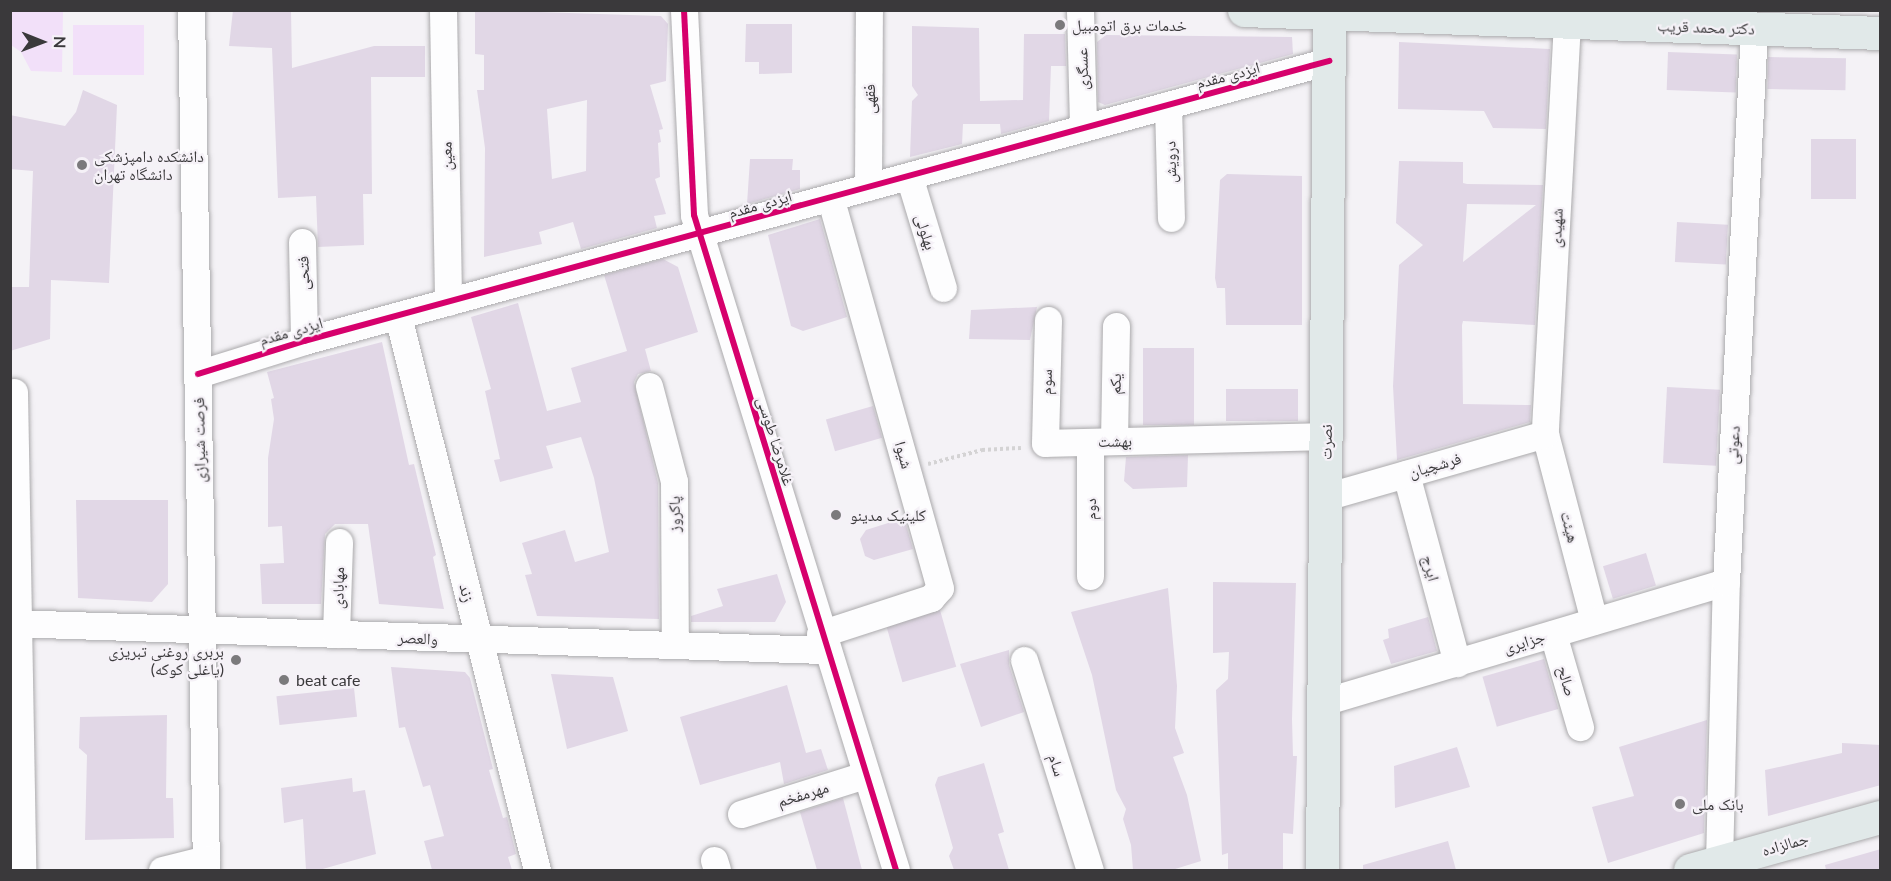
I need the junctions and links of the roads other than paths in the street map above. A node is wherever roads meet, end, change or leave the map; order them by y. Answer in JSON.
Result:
{"nodes":[{"id":1,"x":191,"y":10,"type":"edge"},
{"id":2,"x":443,"y":10,"type":"edge"},
{"id":3,"x":684,"y":10,"type":"edge"},
{"id":4,"x":869,"y":10,"type":"edge"},
{"id":5,"x":1080,"y":10,"type":"edge"},
{"id":6,"x":1244,"y":10,"type":"edge"},
{"id":7,"x":1329,"y":12,"type":"edge"},
{"id":8,"x":1680,"y":18,"type":"edge"},
{"id":9,"x":1567,"y":22,"type":"junction"},
{"id":10,"x":1861,"y":25,"type":"edge"},
{"id":11,"x":1754,"y":29,"type":"junction"},
{"id":12,"x":1329,"y":62,"type":"junction"},
{"id":13,"x":1168,"y":105,"type":"junction"},
{"id":14,"x":1083,"y":128,"type":"junction"},
{"id":15,"x":909,"y":176,"type":"junction"},
{"id":16,"x":868,"y":187,"type":"junction"},
{"id":17,"x":830,"y":198,"type":"junction"},
{"id":18,"x":1171,"y":218,"type":"dead end"},
{"id":19,"x":699,"y":235,"type":"junction"},
{"id":20,"x":302,"y":242,"type":"dead end"},
{"id":21,"x":943,"y":288,"type":"dead end"},
{"id":22,"x":448,"y":302,"type":"junction"},
{"id":23,"x":398,"y":316,"type":"junction"},
{"id":24,"x":1048,"y":320,"type":"dead end"},
{"id":25,"x":1116,"y":326,"type":"dead end"},
{"id":26,"x":304,"y":341,"type":"junction"},
{"id":27,"x":198,"y":374,"type":"junction"},
{"id":28,"x":649,"y":386,"type":"dead end"},
{"id":29,"x":14,"y":392,"type":"dead end"},
{"id":30,"x":1545,"y":434,"type":"junction"},
{"id":31,"x":1326,"y":436,"type":"junction"},
{"id":32,"x":1102,"y":442,"type":"junction"},
{"id":33,"x":1045,"y":443,"type":"joint"},
{"id":34,"x":1406,"y":474,"type":"junction"},
{"id":35,"x":1325,"y":497,"type":"junction"},
{"id":36,"x":339,"y":542,"type":"dead end"},
{"id":37,"x":1090,"y":576,"type":"dead end"},
{"id":38,"x":1725,"y":582,"type":"junction"},
{"id":39,"x":1594,"y":621,"type":"junction"},
{"id":40,"x":13,"y":623,"type":"edge"},
{"id":41,"x":202,"y":630,"type":"junction"},
{"id":42,"x":336,"y":634,"type":"junction"},
{"id":43,"x":1553,"y":634,"type":"junction"},
{"id":44,"x":479,"y":640,"type":"junction"},
{"id":45,"x":823,"y":642,"type":"junction"},
{"id":46,"x":675,"y":645,"type":"junction"},
{"id":47,"x":1024,"y":660,"type":"dead end"},
{"id":48,"x":1457,"y":663,"type":"junction"},
{"id":49,"x":1323,"y":702,"type":"junction"},
{"id":50,"x":1580,"y":728,"type":"dead end"},
{"id":51,"x":865,"y":775,"type":"junction"},
{"id":52,"x":741,"y":814,"type":"dead end"},
{"id":53,"x":1881,"y":817,"type":"edge"},
{"id":54,"x":206,"y":865,"type":"edge"},
{"id":55,"x":1704,"y":866,"type":"edge"},
{"id":56,"x":22,"y":870,"type":"edge"},
{"id":57,"x":162,"y":870,"type":"edge"},
{"id":58,"x":537,"y":870,"type":"edge"},
{"id":59,"x":896,"y":870,"type":"edge"},
{"id":60,"x":1090,"y":870,"type":"edge"},
{"id":61,"x":1322,"y":870,"type":"edge"}],
"edges":[{"from":1,"to":27,"type":"street","name":"فرصت شیرازی"},
{"from":2,"to":22,"type":"street","name":"معین"},
{"from":3,"to":19,"type":"street","name":"غلامرضا طوسی"},
{"from":4,"to":16,"type":"street","name":"فقهی"},
{"from":5,"to":14,"type":"street","name":"عسگری"},
{"from":6,"to":7,"type":"main road","name":"دکتر محمد قریب"},
{"from":7,"to":9,"type":"main road","name":"دکتر محمد قریب"},
{"from":7,"to":12,"type":"main road","name":"نصرت"},
{"from":8,"to":9,"type":"main road","name":"دکتر محمد قریب"},
{"from":8,"to":11,"type":"main road","name":"دکتر محمد قریب"},
{"from":9,"to":30,"type":"street","name":"شهیدی"},
{"from":10,"to":11,"type":"main road","name":"دکتر محمد قریب"},
{"from":11,"to":38,"type":"street","name":"دعوتی"},
{"from":12,"to":13,"type":"street","name":"ایزدی مقدم"},
{"from":12,"to":31,"type":"main road","name":"نصرت"},
{"from":13,"to":14,"type":"street","name":"ایزدی مقدم"},
{"from":13,"to":18,"type":"street","name":"درویش"},
{"from":14,"to":15,"type":"street","name":"ایزدی مقدم"},
{"from":15,"to":16,"type":"street","name":"ایزدی مقدم"},
{"from":15,"to":21,"type":"street","name":"بهلولی"},
{"from":16,"to":17,"type":"street","name":"ایزدی مقدم"},
{"from":17,"to":19,"type":"street","name":"ایزدی مقدم"},
{"from":17,"to":45,"type":"street","name":"شیوا"},
{"from":19,"to":22,"type":"street","name":"ایزدی مقدم"},
{"from":19,"to":45,"type":"street","name":"غلامرضا طوسی"},
{"from":20,"to":26,"type":"street","name":"فتحی"},
{"from":22,"to":23,"type":"street","name":"ایزدی مقدم"},
{"from":23,"to":26,"type":"street","name":"ایزدی مقدم"},
{"from":23,"to":44,"type":"street","name":"زند"},
{"from":24,"to":33,"type":"street","name":"سوم"},
{"from":25,"to":32,"type":"street","name":"یکم"},
{"from":26,"to":27,"type":"street","name":"ایزدی مقدم"},
{"from":27,"to":41,"type":"street","name":"فرصت شیرازی"},
{"from":28,"to":46,"type":"street","name":"پاکروز"},
{"from":29,"to":40,"type":"street"},
{"from":30,"to":34,"type":"street","name":"فرشچیان"},
{"from":30,"to":39,"type":"street","name":"هیئت"},
{"from":31,"to":32,"type":"street","name":"بهشت"},
{"from":31,"to":35,"type":"main road","name":"نصرت"},
{"from":32,"to":33,"type":"street","name":"بهشت"},
{"from":32,"to":37,"type":"street","name":"دوم"},
{"from":34,"to":35,"type":"street","name":"فرشچیان"},
{"from":34,"to":48,"type":"street","name":"ایرج"},
{"from":35,"to":49,"type":"main road","name":"نصرت"},
{"from":36,"to":42,"type":"street","name":"مهابادی"},
{"from":38,"to":39,"type":"street","name":"جزایری"},
{"from":38,"to":55,"type":"street","name":"دعوتی"},
{"from":39,"to":43,"type":"street","name":"جزایری"},
{"from":40,"to":41,"type":"street","name":"والعصر"},
{"from":40,"to":56,"type":"street"},
{"from":41,"to":42,"type":"street","name":"والعصر"},
{"from":41,"to":54,"type":"street","name":"فرصت شیرازی"},
{"from":42,"to":44,"type":"street","name":"والعصر"},
{"from":43,"to":48,"type":"street","name":"جزایری"},
{"from":43,"to":50,"type":"street","name":"صالح"},
{"from":44,"to":46,"type":"street","name":"والعصر"},
{"from":44,"to":58,"type":"street","name":"زند"},
{"from":45,"to":46,"type":"street","name":"والعصر"},
{"from":45,"to":51,"type":"street","name":"غلامرضا طوسی"},
{"from":47,"to":60,"type":"street","name":"سام"},
{"from":48,"to":49,"type":"street","name":"جزایری"},
{"from":49,"to":61,"type":"main road","name":"نصرت"},
{"from":51,"to":52,"type":"street","name":"مهرمفخم"},
{"from":51,"to":59,"type":"street","name":"غلامرضا طوسی"},
{"from":53,"to":55,"type":"main road","name":"جمالزاده"},
{"from":54,"to":57,"type":"street"}]}
